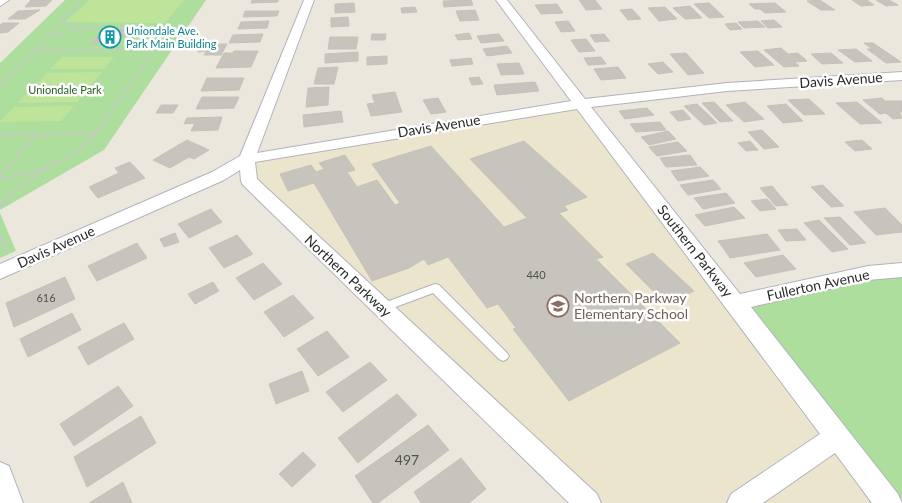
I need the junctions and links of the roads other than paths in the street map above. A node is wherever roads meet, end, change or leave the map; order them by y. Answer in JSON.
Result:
{"nodes":[{"id":1,"x":4,"y":0,"type":"edge"},
{"id":2,"x":309,"y":0,"type":"edge"},
{"id":3,"x":501,"y":0,"type":"edge"},
{"id":4,"x":0,"y":3,"type":"edge"},
{"id":5,"x":902,"y":76,"type":"edge"},
{"id":6,"x":581,"y":105,"type":"junction"},
{"id":7,"x":247,"y":159,"type":"junction"},
{"id":8,"x":902,"y":270,"type":"edge"},
{"id":9,"x":0,"y":272,"type":"edge"},
{"id":10,"x":735,"y":303,"type":"junction"},
{"id":11,"x":382,"y":308,"type":"junction"},
{"id":12,"x":503,"y":356,"type":"dead end"},
{"id":13,"x":838,"y":436,"type":"junction"},
{"id":14,"x":0,"y":475,"type":"edge"},
{"id":15,"x":10,"y":503,"type":"edge"},
{"id":16,"x":588,"y":503,"type":"edge"},
{"id":17,"x":740,"y":503,"type":"edge"},
{"id":18,"x":889,"y":503,"type":"edge"}],
"edges":[{"from":1,"to":4,"type":"street"},
{"from":2,"to":7,"type":"street"},
{"from":3,"to":6,"type":"street","name":"Southern Parkway"},
{"from":5,"to":6,"type":"street","name":"Davis Avenue"},
{"from":6,"to":7,"type":"street","name":"Davis Avenue"},
{"from":6,"to":10,"type":"street","name":"Southern Parkway"},
{"from":7,"to":9,"type":"street","name":"Davis Avenue"},
{"from":7,"to":11,"type":"street","name":"Northern Parkway"},
{"from":8,"to":10,"type":"street","name":"Fullerton Avenue"},
{"from":10,"to":13,"type":"street","name":"Southern Parkway"},
{"from":11,"to":12,"type":"lane"},
{"from":11,"to":16,"type":"street","name":"Northern Parkway"},
{"from":13,"to":17,"type":"street"},
{"from":13,"to":18,"type":"street","name":"Southern Parkway"},
{"from":14,"to":15,"type":"street"}]}
